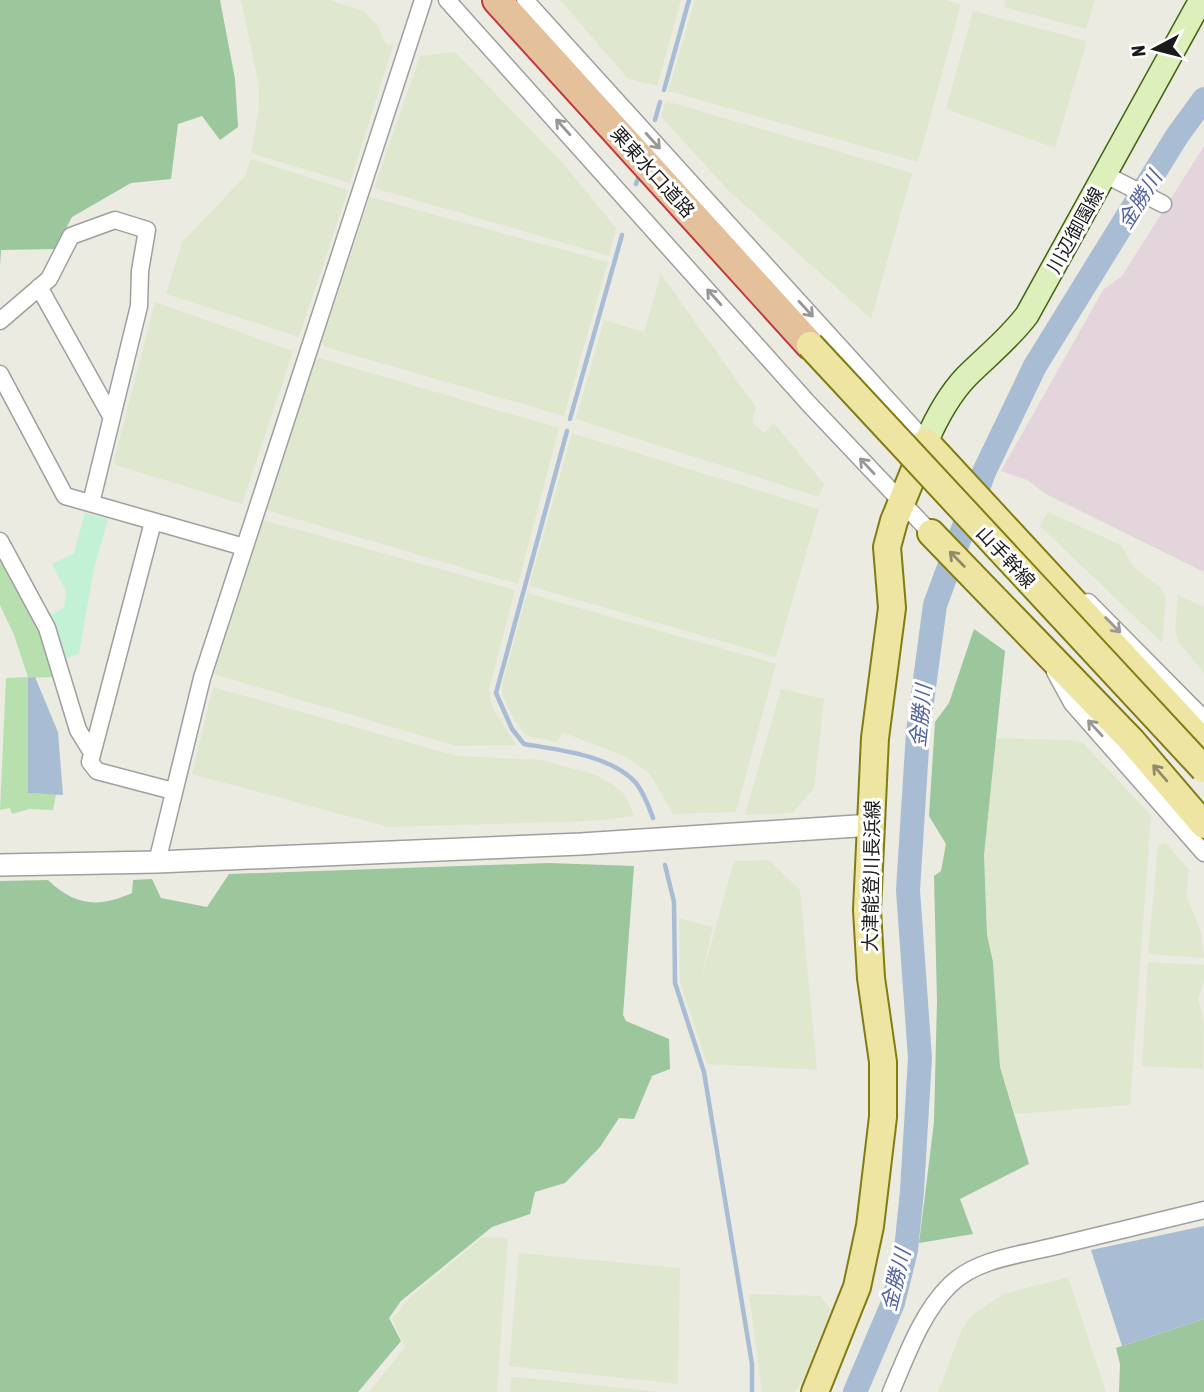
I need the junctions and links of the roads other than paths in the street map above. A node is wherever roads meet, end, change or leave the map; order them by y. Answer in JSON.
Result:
{"nodes":[{"id":1,"x":423,"y":0,"type":"edge"},
{"id":2,"x":447,"y":0,"type":"edge"},
{"id":3,"x":496,"y":0,"type":"edge"},
{"id":4,"x":524,"y":0,"type":"edge"},
{"id":5,"x":1201,"y":0,"type":"edge"},
{"id":6,"x":1106,"y":175,"type":"junction"},
{"id":7,"x":1163,"y":204,"type":"dead end"},
{"id":8,"x":39,"y":287,"type":"junction"},
{"id":9,"x":0,"y":321,"type":"edge"},
{"id":10,"x":810,"y":345,"type":"joint"},
{"id":11,"x":0,"y":374,"type":"edge"},
{"id":12,"x":111,"y":416,"type":"junction"},
{"id":13,"x":926,"y":442,"type":"junction"},
{"id":14,"x":91,"y":503,"type":"junction"},
{"id":15,"x":901,"y":503,"type":"junction"},
{"id":16,"x":153,"y":522,"type":"junction"},
{"id":17,"x":931,"y":533,"type":"joint"},
{"id":18,"x":0,"y":541,"type":"edge"},
{"id":19,"x":244,"y":547,"type":"junction"},
{"id":20,"x":1043,"y":565,"type":"junction"},
{"id":21,"x":1041,"y":648,"type":"junction"},
{"id":22,"x":1204,"y":719,"type":"edge"},
{"id":23,"x":1204,"y":743,"type":"edge"},
{"id":24,"x":91,"y":751,"type":"junction"},
{"id":25,"x":1204,"y":769,"type":"edge"},
{"id":26,"x":173,"y":791,"type":"junction"},
{"id":27,"x":1204,"y":824,"type":"edge"},
{"id":28,"x":872,"y":825,"type":"junction"},
{"id":29,"x":1204,"y":853,"type":"edge"},
{"id":30,"x":158,"y":862,"type":"junction"},
{"id":31,"x":0,"y":865,"type":"edge"},
{"id":32,"x":1204,"y":1210,"type":"edge"},
{"id":33,"x":816,"y":1392,"type":"edge"},
{"id":34,"x":891,"y":1392,"type":"edge"}],
"edges":[{"from":1,"to":19,"type":"street"},
{"from":15,"to":2,"type":"street","one_way":true},
{"from":3,"to":10,"type":"highway","name":"栗東水口道路"},
{"from":4,"to":13,"type":"street","one_way":true},
{"from":5,"to":6,"type":"main road","name":"川辺御園線"},
{"from":6,"to":7,"type":"street"},
{"from":6,"to":13,"type":"main road","name":"川辺御園線"},
{"from":8,"to":9,"type":"street"},
{"from":8,"to":12,"type":"street"},
{"from":8,"to":12,"type":"street"},
{"from":10,"to":25,"type":"main road","name":"山手幹線","bridge":true},
{"from":11,"to":14,"type":"street"},
{"from":12,"to":14,"type":"street"},
{"from":13,"to":15,"type":"main road","name":"大津能登川長浜線"},
{"from":13,"to":20,"type":"main road"},
{"from":14,"to":16,"type":"street"},
{"from":15,"to":17,"type":"street"},
{"from":15,"to":28,"type":"main road","name":"大津能登川長浜線"},
{"from":16,"to":19,"type":"street"},
{"from":16,"to":24,"type":"street"},
{"from":21,"to":17,"type":"main road","one_way":true},
{"from":18,"to":24,"type":"street"},
{"from":19,"to":26,"type":"street"},
{"from":20,"to":22,"type":"street","one_way":true},
{"from":20,"to":23,"type":"main road"},
{"from":27,"to":21,"type":"main road","one_way":true},
{"from":29,"to":21,"type":"street","one_way":true},
{"from":24,"to":26,"type":"street"},
{"from":26,"to":30,"type":"street"},
{"from":28,"to":30,"type":"street"},
{"from":28,"to":33,"type":"main road","name":"大津能登川長浜線"},
{"from":30,"to":31,"type":"street"},
{"from":32,"to":34,"type":"street"}]}
